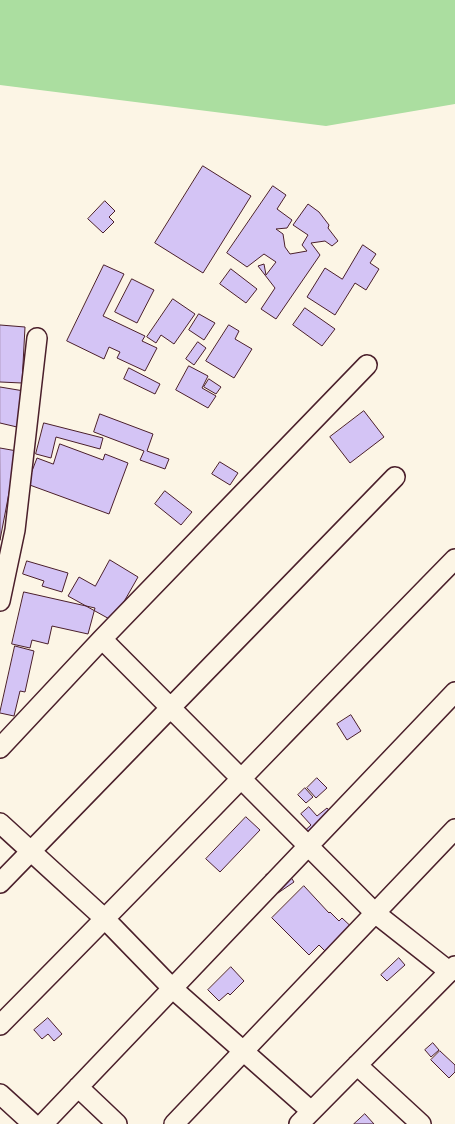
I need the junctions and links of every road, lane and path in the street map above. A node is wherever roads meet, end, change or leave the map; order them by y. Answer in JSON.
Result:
{"nodes":[{"id":1,"x":37,"y":338,"type":"dead end"},
{"id":2,"x":367,"y":365,"type":"dead end"},
{"id":3,"x":395,"y":476,"type":"dead end"},
{"id":4,"x":455,"y":559,"type":"edge"},
{"id":5,"x":0,"y":601,"type":"edge"},
{"id":6,"x":102,"y":639,"type":"junction"},
{"id":7,"x":455,"y":692,"type":"edge"},
{"id":8,"x":170,"y":708,"type":"junction"},
{"id":9,"x":0,"y":748,"type":"edge"},
{"id":10,"x":240,"y":778,"type":"junction"},
{"id":11,"x":0,"y":823,"type":"edge"},
{"id":12,"x":455,"y":829,"type":"edge"},
{"id":13,"x":308,"y":846,"type":"junction"},
{"id":14,"x":32,"y":850,"type":"junction"},
{"id":15,"x":0,"y":883,"type":"edge"},
{"id":16,"x":375,"y":913,"type":"junction"},
{"id":17,"x":106,"y":919,"type":"junction"},
{"id":18,"x":452,"y":969,"type":"edge"},
{"id":19,"x":172,"y":988,"type":"junction"},
{"id":20,"x":0,"y":1025,"type":"edge"},
{"id":21,"x":243,"y":1051,"type":"junction"},
{"id":22,"x":357,"y":1065,"type":"junction"},
{"id":23,"x":78,"y":1087,"type":"junction"},
{"id":24,"x":0,"y":1094,"type":"edge"},
{"id":25,"x":305,"y":1118,"type":"edge"},
{"id":26,"x":33,"y":1124,"type":"edge"},
{"id":27,"x":43,"y":1124,"type":"edge"},
{"id":28,"x":116,"y":1124,"type":"edge"},
{"id":29,"x":174,"y":1124,"type":"edge"},
{"id":30,"x":421,"y":1124,"type":"edge"}],
"edges":[{"from":1,"to":5,"type":"street"},
{"from":2,"to":6,"type":"street"},
{"from":3,"to":8,"type":"street"},
{"from":4,"to":10,"type":"street"},
{"from":6,"to":8,"type":"street"},
{"from":6,"to":9,"type":"street"},
{"from":7,"to":13,"type":"street"},
{"from":8,"to":10,"type":"street"},
{"from":8,"to":14,"type":"street"},
{"from":10,"to":13,"type":"street"},
{"from":10,"to":17,"type":"street"},
{"from":11,"to":14,"type":"street"},
{"from":12,"to":16,"type":"street"},
{"from":13,"to":16,"type":"street"},
{"from":13,"to":19,"type":"street"},
{"from":14,"to":15,"type":"street"},
{"from":14,"to":17,"type":"street"},
{"from":16,"to":18,"type":"street"},
{"from":16,"to":21,"type":"street"},
{"from":17,"to":19,"type":"street"},
{"from":17,"to":20,"type":"street"},
{"from":18,"to":22,"type":"street"},
{"from":19,"to":21,"type":"street"},
{"from":19,"to":23,"type":"street"},
{"from":21,"to":25,"type":"street"},
{"from":21,"to":29,"type":"street"},
{"from":22,"to":25,"type":"street"},
{"from":22,"to":30,"type":"street"},
{"from":23,"to":27,"type":"street"},
{"from":23,"to":28,"type":"street"},
{"from":24,"to":26,"type":"street"}]}
